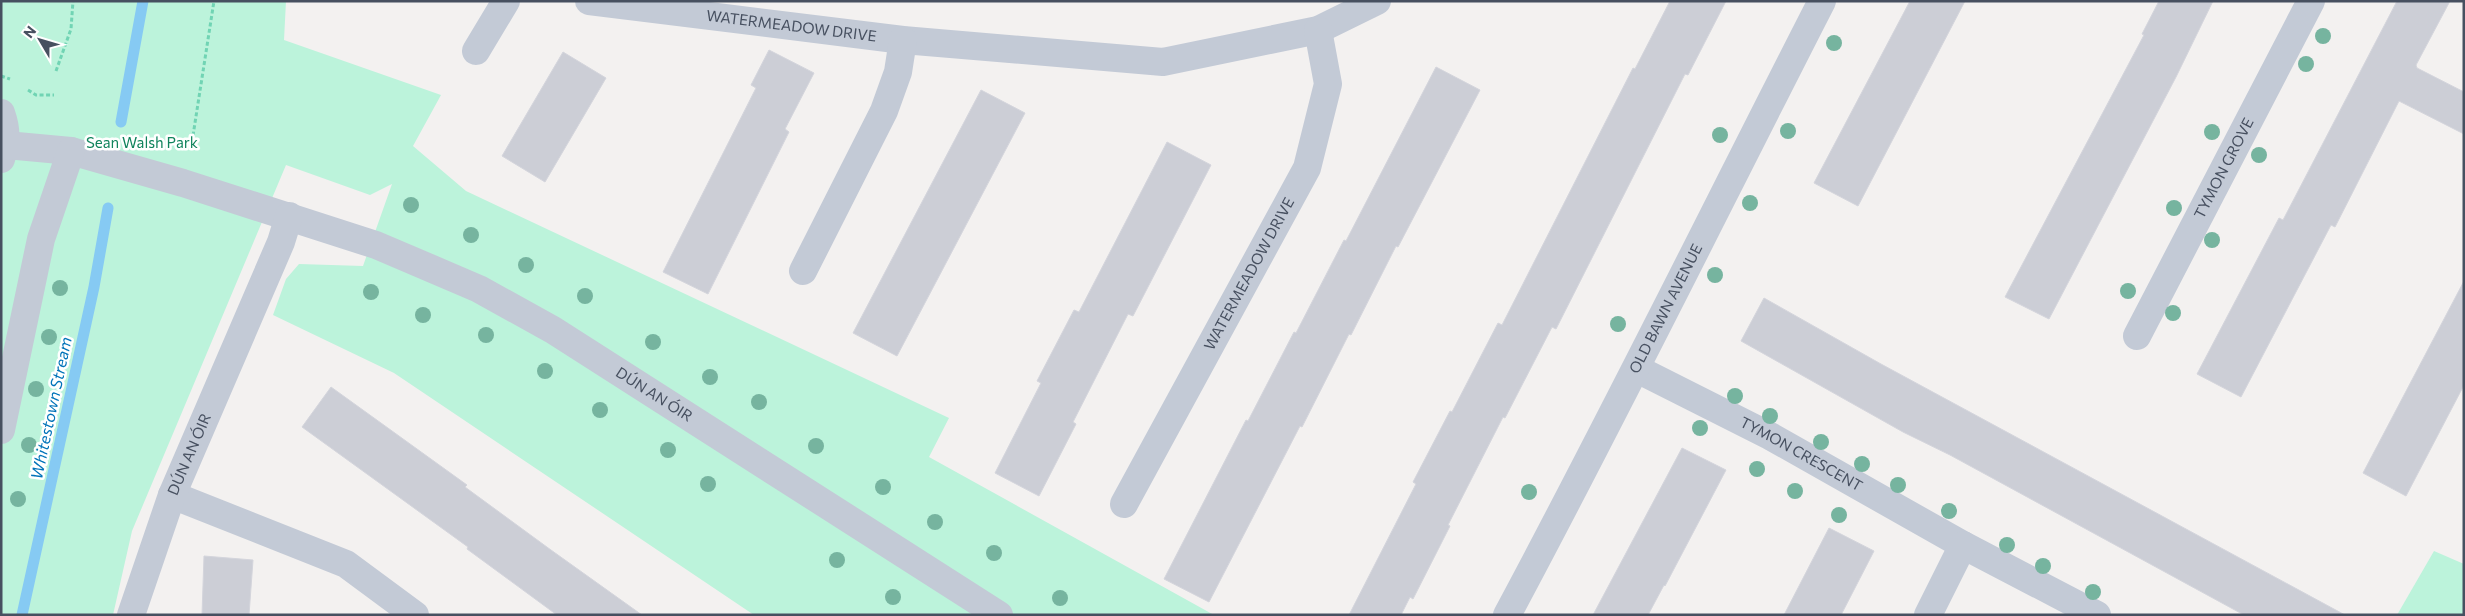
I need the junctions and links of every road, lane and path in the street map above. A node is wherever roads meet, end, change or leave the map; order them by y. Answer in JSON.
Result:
{"nodes":[{"id":1,"x":74,"y":1,"type":"edge"},
{"id":2,"x":214,"y":1,"type":"edge"},
{"id":3,"x":506,"y":1,"type":"edge"},
{"id":4,"x":589,"y":1,"type":"edge"},
{"id":5,"x":1377,"y":1,"type":"edge"},
{"id":6,"x":1822,"y":1,"type":"edge"},
{"id":7,"x":2311,"y":1,"type":"edge"},
{"id":8,"x":1318,"y":30,"type":"junction"},
{"id":9,"x":903,"y":40,"type":"junction"},
{"id":10,"x":476,"y":51,"type":"dead end"},
{"id":11,"x":56,"y":71,"type":"dead end"},
{"id":12,"x":1,"y":76,"type":"edge"},
{"id":13,"x":16,"y":83,"type":"dead end"},
{"id":14,"x":23,"y":87,"type":"dead end"},
{"id":15,"x":54,"y":95,"type":"dead end"},
{"id":16,"x":1,"y":113,"type":"edge"},
{"id":17,"x":192,"y":142,"type":"dead end"},
{"id":18,"x":71,"y":151,"type":"junction"},
{"id":19,"x":4,"y":152,"type":"edge"},
{"id":20,"x":289,"y":216,"type":"junction"},
{"id":21,"x":803,"y":271,"type":"dead end"},
{"id":22,"x":2137,"y":336,"type":"dead end"},
{"id":23,"x":1637,"y":370,"type":"junction"},
{"id":24,"x":1,"y":430,"type":"edge"},
{"id":25,"x":172,"y":495,"type":"junction"},
{"id":26,"x":1124,"y":504,"type":"dead end"},
{"id":27,"x":1963,"y":545,"type":"junction"},
{"id":28,"x":131,"y":615,"type":"edge"},
{"id":29,"x":415,"y":615,"type":"edge"},
{"id":30,"x":999,"y":615,"type":"edge"},
{"id":31,"x":1507,"y":615,"type":"edge"},
{"id":32,"x":1928,"y":615,"type":"edge"},
{"id":33,"x":2098,"y":615,"type":"edge"}],
"edges":[{"from":1,"to":11,"type":"path"},
{"from":2,"to":17,"type":"path"},
{"from":3,"to":10,"type":"street"},
{"from":4,"to":9,"type":"street","name":"WATERMEADOW DRIVE"},
{"from":5,"to":8,"type":"street","name":"WATERMEADOW DRIVE"},
{"from":6,"to":23,"type":"street","name":"OLD BAWN AVENUE"},
{"from":7,"to":22,"type":"street","name":"TYMON GROVE"},
{"from":8,"to":9,"type":"street","name":"WATERMEADOW DRIVE"},
{"from":8,"to":26,"type":"street","name":"WATERMEADOW DRIVE"},
{"from":9,"to":21,"type":"street"},
{"from":12,"to":13,"type":"path"},
{"from":14,"to":15,"type":"path"},
{"from":16,"to":19,"type":"street"},
{"from":18,"to":19,"type":"street","name":"DÚN AN ÓIR"},
{"from":18,"to":20,"type":"street","name":"DÚN AN ÓIR"},
{"from":18,"to":24,"type":"street"},
{"from":20,"to":25,"type":"street","name":"DÚN AN ÓIR"},
{"from":20,"to":30,"type":"street","name":"DÚN AN ÓIR"},
{"from":23,"to":27,"type":"street","name":"TYMON CRESCENT"},
{"from":23,"to":31,"type":"street","name":"OLD BAWN AVENUE"},
{"from":25,"to":28,"type":"street"},
{"from":25,"to":29,"type":"street","name":"DÚN AN ÓIR"},
{"from":27,"to":32,"type":"street"},
{"from":27,"to":33,"type":"street","name":"TYMON CRESCENT"}]}
